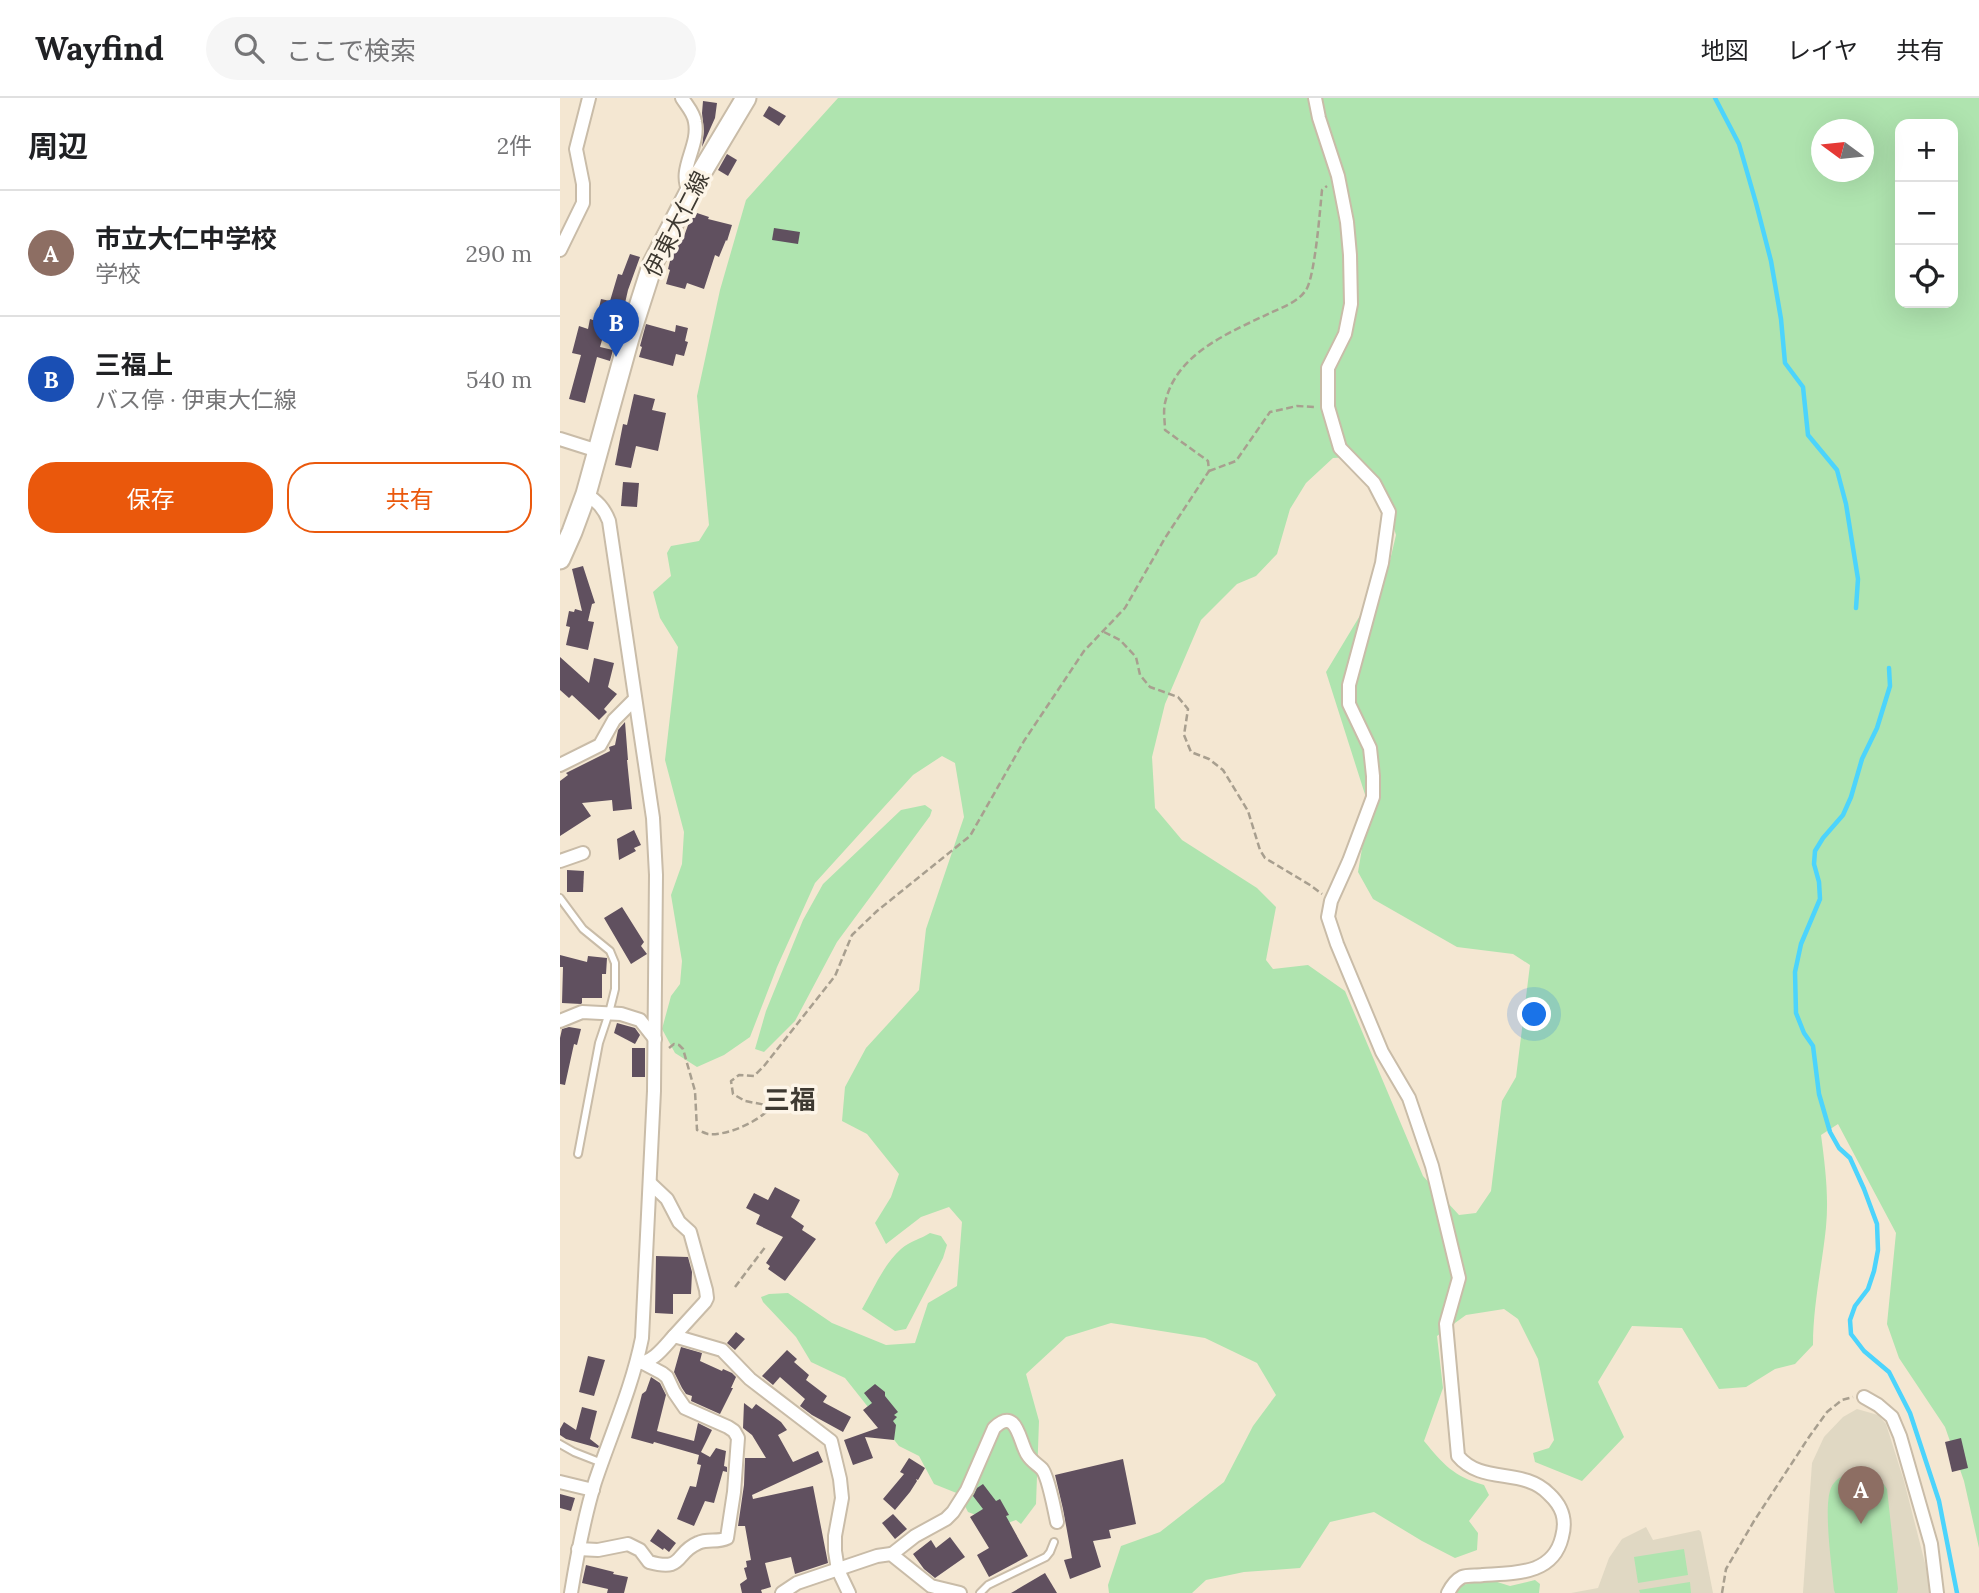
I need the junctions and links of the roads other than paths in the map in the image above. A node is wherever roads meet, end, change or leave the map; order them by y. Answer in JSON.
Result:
{"nodes":[{"id":1,"x":589,"y":98,"type":"edge"},
{"id":2,"x":682,"y":98,"type":"edge"},
{"id":3,"x":746,"y":98,"type":"edge"},
{"id":4,"x":1315,"y":98,"type":"edge"},
{"id":5,"x":690,"y":192,"type":"junction"},
{"id":6,"x":560,"y":250,"type":"edge"},
{"id":7,"x":560,"y":439,"type":"edge"},
{"id":8,"x":598,"y":451,"type":"junction"},
{"id":9,"x":586,"y":494,"type":"junction"},
{"id":10,"x":560,"y":559,"type":"edge"},
{"id":11,"x":635,"y":699,"type":"junction"},
{"id":12,"x":560,"y":765,"type":"edge"},
{"id":13,"x":583,"y":853,"type":"dead end"},
{"id":14,"x":560,"y":860,"type":"edge"},
{"id":15,"x":560,"y":898,"type":"edge"},
{"id":16,"x":610,"y":1013,"type":"junction"},
{"id":17,"x":560,"y":1021,"type":"edge"},
{"id":18,"x":655,"y":1039,"type":"junction"},
{"id":19,"x":578,"y":1154,"type":"dead end"},
{"id":20,"x":650,"y":1183,"type":"junction"},
{"id":21,"x":674,"y":1336,"type":"junction"},
{"id":22,"x":640,"y":1363,"type":"junction"},
{"id":23,"x":1864,"y":1397,"type":"road end"},
{"id":24,"x":560,"y":1444,"type":"edge"},
{"id":25,"x":602,"y":1463,"type":"junction"},
{"id":26,"x":560,"y":1482,"type":"edge"},
{"id":27,"x":593,"y":1490,"type":"junction"},
{"id":28,"x":1057,"y":1522,"type":"dead end"},
{"id":29,"x":1054,"y":1542,"type":"dead end"},
{"id":30,"x":578,"y":1549,"type":"junction"},
{"id":31,"x":892,"y":1554,"type":"junction"},
{"id":32,"x":838,"y":1570,"type":"junction"},
{"id":33,"x":932,"y":1589,"type":"edge"},
{"id":34,"x":571,"y":1593,"type":"edge"},
{"id":35,"x":782,"y":1593,"type":"edge"},
{"id":36,"x":849,"y":1593,"type":"edge"},
{"id":37,"x":960,"y":1593,"type":"edge"},
{"id":38,"x":980,"y":1593,"type":"edge"},
{"id":39,"x":1448,"y":1593,"type":"edge"},
{"id":40,"x":1937,"y":1593,"type":"edge"}],
"edges":[{"from":1,"to":6,"type":"street"},
{"from":2,"to":5,"type":"street"},
{"from":3,"to":5,"type":"main road","name":"伊東大仁線"},
{"from":4,"to":39,"type":"street"},
{"from":5,"to":8,"type":"main road","name":"伊東大仁線"},
{"from":7,"to":8,"type":"street"},
{"from":8,"to":9,"type":"main road","name":"伊東大仁線"},
{"from":9,"to":10,"type":"main road","name":"伊東大仁線"},
{"from":9,"to":11,"type":"street"},
{"from":11,"to":12,"type":"street"},
{"from":11,"to":18,"type":"street"},
{"from":13,"to":14,"type":"street"},
{"from":15,"to":16,"type":"lane"},
{"from":16,"to":17,"type":"street"},
{"from":16,"to":18,"type":"street"},
{"from":16,"to":19,"type":"lane"},
{"from":18,"to":20,"type":"street"},
{"from":20,"to":21,"type":"street"},
{"from":20,"to":22,"type":"street"},
{"from":21,"to":22,"type":"street"},
{"from":21,"to":32,"type":"street"},
{"from":22,"to":25,"type":"street"},
{"from":22,"to":30,"type":"street"},
{"from":23,"to":40,"type":"street"},
{"from":24,"to":25,"type":"lane"},
{"from":25,"to":27,"type":"street"},
{"from":26,"to":27,"type":"street"},
{"from":27,"to":30,"type":"street"},
{"from":28,"to":31,"type":"street"},
{"from":29,"to":38,"type":"lane"},
{"from":30,"to":34,"type":"street"},
{"from":31,"to":32,"type":"street"},
{"from":31,"to":33,"type":"street"},
{"from":32,"to":35,"type":"street"},
{"from":32,"to":36,"type":"street"},
{"from":33,"to":37,"type":"street"}]}
